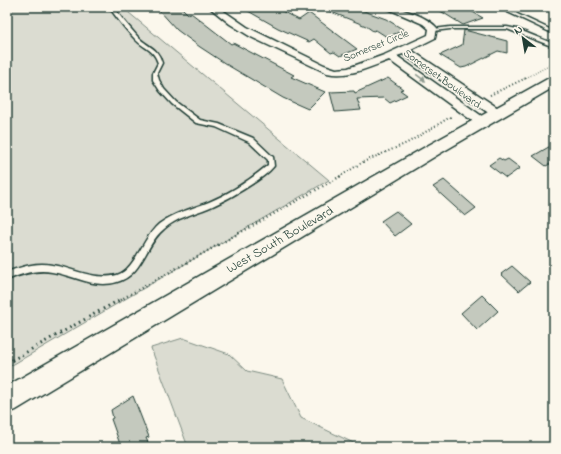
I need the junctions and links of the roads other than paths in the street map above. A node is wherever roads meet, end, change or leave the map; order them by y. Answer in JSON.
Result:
{"nodes":[{"id":1,"x":111,"y":7,"type":"edge"},
{"id":2,"x":213,"y":7,"type":"edge"},
{"id":3,"x":388,"y":7,"type":"edge"},
{"id":4,"x":499,"y":7,"type":"edge"},
{"id":5,"x":434,"y":30,"type":"junction"},
{"id":6,"x":554,"y":33,"type":"edge"},
{"id":7,"x":554,"y":46,"type":"edge"},
{"id":8,"x":403,"y":49,"type":"junction"},
{"id":9,"x":389,"y":55,"type":"junction"},
{"id":10,"x":554,"y":81,"type":"edge"},
{"id":11,"x":490,"y":118,"type":"junction"},
{"id":12,"x":7,"y":276,"type":"edge"},
{"id":13,"x":7,"y":401,"type":"edge"}],
"edges":[{"from":1,"to":12,"type":"lane"},
{"from":2,"to":9,"type":"street","name":"Somerset Circle"},
{"from":3,"to":5,"type":"street","name":"Somerset Circle"},
{"from":4,"to":6,"type":"lane"},
{"from":5,"to":7,"type":"lane"},
{"from":5,"to":8,"type":"street","name":"Somerset Circle"},
{"from":8,"to":9,"type":"street","name":"Somerset Circle"},
{"from":8,"to":11,"type":"street","name":"Somerset Boulevard"},
{"from":9,"to":11,"type":"street","name":"Somerset Boulevard","one_way":true},
{"from":10,"to":11,"type":"main road","name":"West South Boulevard"},
{"from":11,"to":13,"type":"main road","name":"West South Boulevard"}]}
